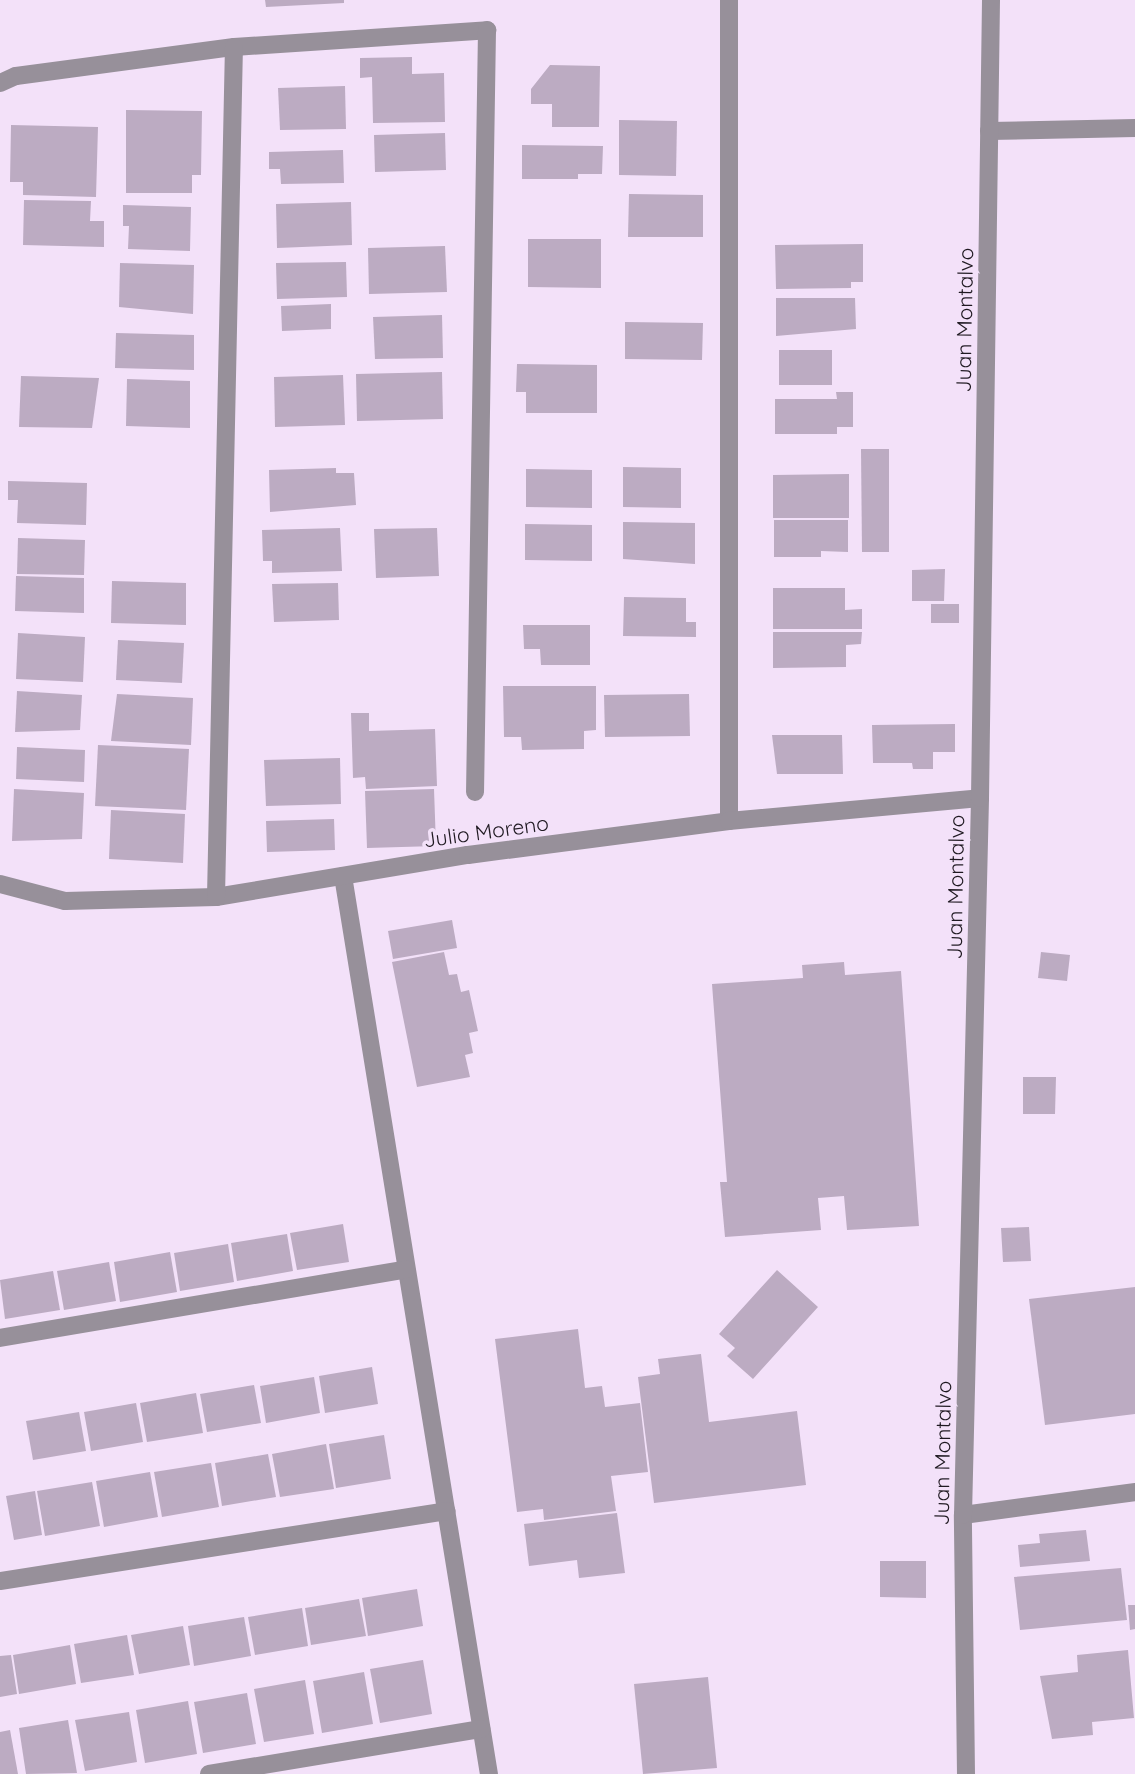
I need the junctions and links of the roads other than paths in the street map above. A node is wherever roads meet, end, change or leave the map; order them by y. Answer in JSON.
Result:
{"nodes":[{"id":1,"x":991,"y":0,"type":"edge"},
{"id":2,"x":729,"y":1,"type":"edge"},
{"id":3,"x":234,"y":47,"type":"junction"},
{"id":4,"x":0,"y":83,"type":"edge"},
{"id":5,"x":1135,"y":128,"type":"edge"},
{"id":6,"x":989,"y":131,"type":"junction"},
{"id":7,"x":475,"y":792,"type":"dead end"},
{"id":8,"x":980,"y":798,"type":"junction"},
{"id":9,"x":729,"y":821,"type":"junction"},
{"id":10,"x":343,"y":876,"type":"junction"},
{"id":11,"x":0,"y":884,"type":"edge"},
{"id":12,"x":216,"y":897,"type":"junction"},
{"id":13,"x":406,"y":1269,"type":"junction"},
{"id":14,"x":0,"y":1338,"type":"edge"},
{"id":15,"x":1135,"y":1492,"type":"edge"},
{"id":16,"x":447,"y":1511,"type":"junction"},
{"id":17,"x":963,"y":1515,"type":"junction"},
{"id":18,"x":0,"y":1581,"type":"edge"},
{"id":19,"x":481,"y":1728,"type":"junction"},
{"id":20,"x":209,"y":1774,"type":"edge"},
{"id":21,"x":489,"y":1774,"type":"edge"},
{"id":22,"x":966,"y":1774,"type":"edge"}],
"edges":[{"from":1,"to":6,"type":"street","name":"Juan Montalvo"},
{"from":2,"to":9,"type":"street"},
{"from":3,"to":4,"type":"street"},
{"from":3,"to":7,"type":"street"},
{"from":3,"to":12,"type":"street"},
{"from":5,"to":6,"type":"street"},
{"from":6,"to":8,"type":"street","name":"Juan Montalvo"},
{"from":8,"to":9,"type":"street","name":"Julio Moreno"},
{"from":8,"to":17,"type":"street","name":"Juan Montalvo"},
{"from":9,"to":10,"type":"street","name":"Julio Moreno"},
{"from":10,"to":12,"type":"street","name":"Julio Moreno"},
{"from":10,"to":13,"type":"street"},
{"from":11,"to":12,"type":"street","name":"Julio Moreno"},
{"from":13,"to":14,"type":"street"},
{"from":13,"to":16,"type":"street"},
{"from":15,"to":17,"type":"street"},
{"from":16,"to":18,"type":"street"},
{"from":16,"to":19,"type":"street"},
{"from":17,"to":22,"type":"street","name":"Juan Montalvo"},
{"from":19,"to":20,"type":"street"},
{"from":19,"to":21,"type":"street"}]}
